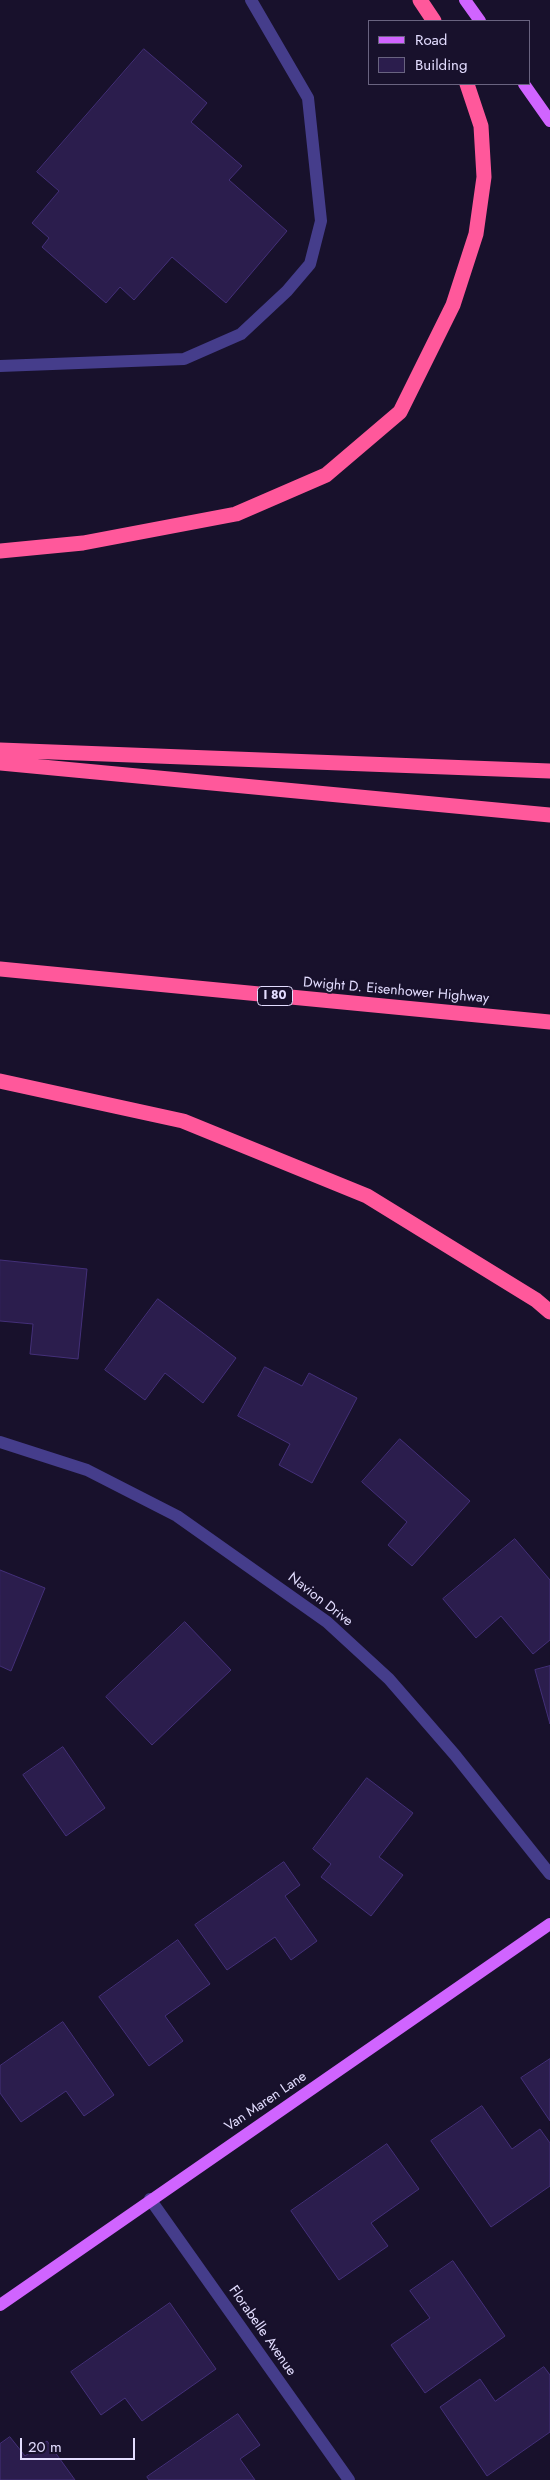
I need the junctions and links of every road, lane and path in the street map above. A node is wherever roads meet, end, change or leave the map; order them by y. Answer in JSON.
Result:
{"nodes":[{"id":1,"x":251,"y":0,"type":"edge"},
{"id":2,"x":420,"y":0,"type":"edge"},
{"id":3,"x":465,"y":0,"type":"edge"},
{"id":4,"x":433,"y":20,"type":"edge"},
{"id":5,"x":479,"y":20,"type":"edge"},
{"id":6,"x":466,"y":85,"type":"edge"},
{"id":7,"x":525,"y":85,"type":"edge"},
{"id":8,"x":550,"y":121,"type":"edge"},
{"id":9,"x":0,"y":366,"type":"edge"},
{"id":10,"x":0,"y":551,"type":"edge"},
{"id":11,"x":0,"y":750,"type":"edge"},
{"id":12,"x":0,"y":763,"type":"edge"},
{"id":13,"x":550,"y":771,"type":"edge"},
{"id":14,"x":550,"y":815,"type":"edge"},
{"id":15,"x":0,"y":970,"type":"edge"},
{"id":16,"x":550,"y":1022,"type":"edge"},
{"id":17,"x":0,"y":1081,"type":"edge"},
{"id":18,"x":550,"y":1312,"type":"edge"},
{"id":19,"x":0,"y":1442,"type":"edge"},
{"id":20,"x":550,"y":1874,"type":"edge"},
{"id":21,"x":550,"y":1924,"type":"edge"},
{"id":22,"x":150,"y":2199,"type":"junction"},
{"id":23,"x":0,"y":2305,"type":"edge"},
{"id":24,"x":349,"y":2480,"type":"edge"}],
"edges":[{"from":1,"to":9,"type":"street"},
{"from":2,"to":4,"type":"highway"},
{"from":3,"to":5,"type":"main road"},
{"from":6,"to":10,"type":"highway"},
{"from":7,"to":8,"type":"main road"},
{"from":11,"to":13,"type":"highway"},
{"from":12,"to":14,"type":"highway"},
{"from":15,"to":16,"type":"highway","name":"Dwight D. Eisenhower Highway","number":"I 80"},
{"from":17,"to":18,"type":"highway"},
{"from":19,"to":20,"type":"street","name":"Navion Drive"},
{"from":21,"to":22,"type":"main road","name":"Van Maren Lane"},
{"from":22,"to":23,"type":"main road","name":"Van Maren Lane"},
{"from":22,"to":24,"type":"street","name":"Florabelle Avenue"}]}
